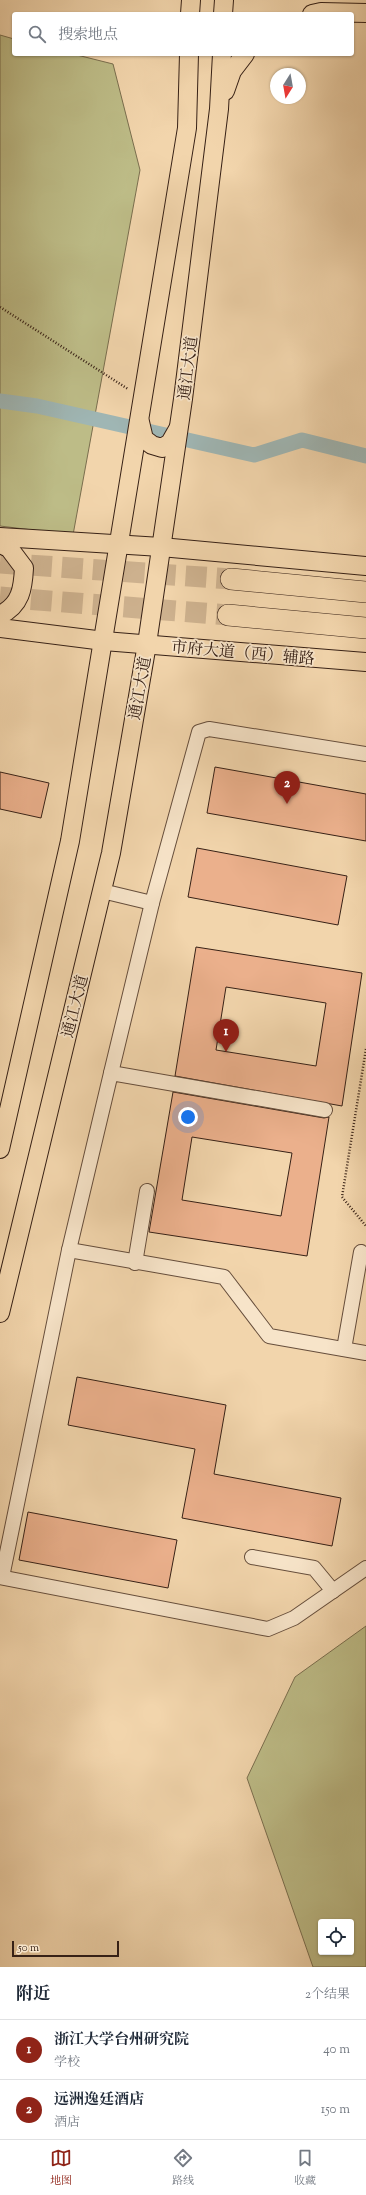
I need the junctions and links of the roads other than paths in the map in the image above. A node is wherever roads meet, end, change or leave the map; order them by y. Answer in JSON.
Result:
{"nodes":[{"id":1,"x":191,"y":0,"type":"edge"},
{"id":2,"x":224,"y":0,"type":"edge"},
{"id":3,"x":327,"y":0,"type":"edge"},
{"id":4,"x":366,"y":10,"type":"edge"},
{"id":5,"x":190,"y":12,"type":"edge"},
{"id":6,"x":223,"y":12,"type":"edge"},
{"id":7,"x":354,"y":13,"type":"edge"},
{"id":8,"x":366,"y":13,"type":"edge"},
{"id":9,"x":189,"y":56,"type":"edge"},
{"id":10,"x":222,"y":56,"type":"edge"},
{"id":11,"x":243,"y":56,"type":"edge"},
{"id":12,"x":219,"y":109,"type":"junction"},
{"id":13,"x":140,"y":422,"type":"junction"},
{"id":14,"x":178,"y":430,"type":"junction"},
{"id":15,"x":0,"y":537,"type":"edge"},
{"id":16,"x":0,"y":544,"type":"edge"},
{"id":17,"x":120,"y":545,"type":"junction"},
{"id":18,"x":161,"y":547,"type":"junction"},
{"id":19,"x":366,"y":566,"type":"edge"},
{"id":20,"x":231,"y":578,"type":"tunnel mouth"},
{"id":21,"x":366,"y":592,"type":"edge"},
{"id":22,"x":228,"y":615,"type":"tunnel mouth"},
{"id":23,"x":0,"y":616,"type":"edge"},
{"id":24,"x":0,"y":628,"type":"edge"},
{"id":25,"x":366,"y":628,"type":"edge"},
{"id":26,"x":104,"y":642,"type":"junction"},
{"id":27,"x":147,"y":644,"type":"junction"},
{"id":28,"x":366,"y":662,"type":"edge"},
{"id":29,"x":366,"y":754,"type":"edge"},
{"id":30,"x":102,"y":891,"type":"junction"},
{"id":31,"x":152,"y":903,"type":"junction"},
{"id":32,"x":111,"y":1073,"type":"junction"},
{"id":33,"x":325,"y":1110,"type":"dead end"},
{"id":34,"x":0,"y":1150,"type":"edge"},
{"id":35,"x":147,"y":1191,"type":"dead end"},
{"id":36,"x":69,"y":1250,"type":"junction"},
{"id":37,"x":361,"y":1252,"type":"dead end"},
{"id":38,"x":135,"y":1263,"type":"junction"},
{"id":39,"x":0,"y":1313,"type":"edge"},
{"id":40,"x":344,"y":1349,"type":"junction"},
{"id":41,"x":366,"y":1353,"type":"edge"},
{"id":42,"x":252,"y":1557,"type":"dead end"},
{"id":43,"x":366,"y":1568,"type":"edge"},
{"id":44,"x":1,"y":1577,"type":"edge"},
{"id":45,"x":333,"y":1591,"type":"junction"}],
"edges":[{"from":1,"to":5,"type":"main road"},
{"from":2,"to":6,"type":"main road"},
{"from":3,"to":4,"type":"main road"},
{"from":7,"to":8,"type":"main road"},
{"from":9,"to":13,"type":"main road"},
{"from":10,"to":12,"type":"main road","name":"通江大道"},
{"from":11,"to":12,"type":"main road"},
{"from":12,"to":14,"type":"main road","name":"通江大道"},
{"from":13,"to":14,"type":"main road"},
{"from":13,"to":17,"type":"main road"},
{"from":14,"to":18,"type":"main road","name":"通江大道"},
{"from":15,"to":17,"type":"main road"},
{"from":16,"to":23,"type":"main road"},
{"from":17,"to":18,"type":"main road"},
{"from":17,"to":26,"type":"main road"},
{"from":18,"to":19,"type":"main road"},
{"from":18,"to":27,"type":"main road","name":"通江大道"},
{"from":20,"to":21,"type":"highway"},
{"from":22,"to":25,"type":"highway"},
{"from":24,"to":26,"type":"main road","name":"市府大道（西）辅路"},
{"from":26,"to":27,"type":"main road","name":"市府大道（西）辅路"},
{"from":26,"to":34,"type":"main road"},
{"from":27,"to":28,"type":"main road","name":"市府大道（西）辅路"},
{"from":27,"to":30,"type":"main road","name":"通江大道"},
{"from":29,"to":31,"type":"street"},
{"from":30,"to":31,"type":"street"},
{"from":30,"to":39,"type":"main road","name":"通江大道"},
{"from":31,"to":32,"type":"street"},
{"from":32,"to":33,"type":"street"},
{"from":32,"to":36,"type":"street"},
{"from":35,"to":38,"type":"street"},
{"from":36,"to":38,"type":"street"},
{"from":36,"to":44,"type":"street"},
{"from":37,"to":40,"type":"street"},
{"from":38,"to":40,"type":"street"},
{"from":40,"to":41,"type":"street"},
{"from":42,"to":45,"type":"street"},
{"from":43,"to":45,"type":"street"},
{"from":44,"to":45,"type":"street"}]}
